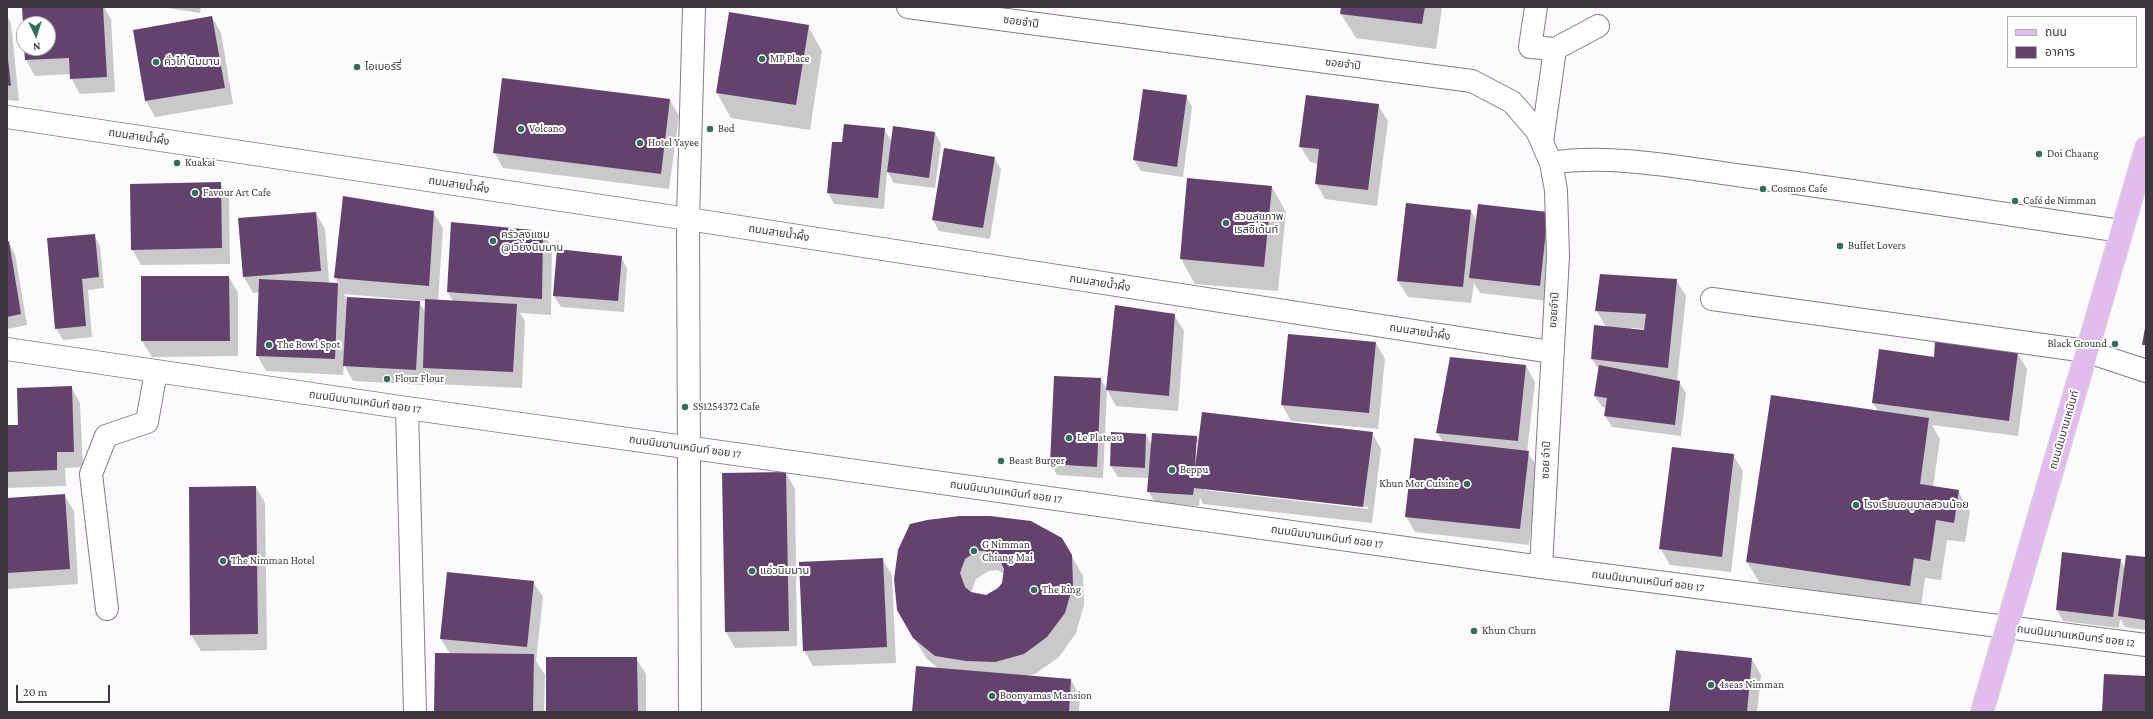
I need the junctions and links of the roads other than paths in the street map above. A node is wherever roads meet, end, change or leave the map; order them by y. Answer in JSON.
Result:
{"nodes":[{"id":1,"x":694,"y":7,"type":"edge"},
{"id":2,"x":908,"y":7,"type":"edge"},
{"id":3,"x":1536,"y":7,"type":"edge"},
{"id":4,"x":1598,"y":26,"type":"dead end"},
{"id":5,"x":1555,"y":49,"type":"junction"},
{"id":6,"x":7,"y":117,"type":"edge"},
{"id":7,"x":1542,"y":142,"type":"junction"},
{"id":8,"x":2146,"y":148,"type":"edge"},
{"id":9,"x":1551,"y":164,"type":"junction"},
{"id":10,"x":688,"y":219,"type":"junction"},
{"id":11,"x":2121,"y":231,"type":"junction"},
{"id":12,"x":1712,"y":299,"type":"dead end"},
{"id":13,"x":7,"y":348,"type":"edge"},
{"id":14,"x":2086,"y":351,"type":"junction"},
{"id":15,"x":1552,"y":352,"type":"junction"},
{"id":16,"x":156,"y":371,"type":"junction"},
{"id":17,"x":2146,"y":371,"type":"edge"},
{"id":18,"x":407,"y":408,"type":"junction"},
{"id":19,"x":690,"y":447,"type":"junction"},
{"id":20,"x":1541,"y":567,"type":"junction"},
{"id":21,"x":107,"y":609,"type":"dead end"},
{"id":22,"x":2007,"y":627,"type":"junction"},
{"id":23,"x":2146,"y":645,"type":"edge"},
{"id":24,"x":415,"y":712,"type":"edge"},
{"id":25,"x":690,"y":712,"type":"edge"},
{"id":26,"x":1982,"y":712,"type":"edge"}],
"edges":[{"from":1,"to":10,"type":"street"},
{"from":2,"to":7,"type":"street","name":"ซอยจำปี"},
{"from":3,"to":5,"type":"street"},
{"from":4,"to":5,"type":"street"},
{"from":5,"to":7,"type":"street"},
{"from":6,"to":10,"type":"street","name":"ถนนสายน้ำผึ้ง"},
{"from":7,"to":9,"type":"street","name":"ซอยจำปี"},
{"from":8,"to":11,"type":"main road","name":"ถนนนิมมานเหมินท์"},
{"from":9,"to":11,"type":"street"},
{"from":9,"to":15,"type":"street","name":"ซอยจำปี"},
{"from":10,"to":15,"type":"street","name":"ถนนสายน้ำผึ้ง"},
{"from":10,"to":19,"type":"street"},
{"from":11,"to":14,"type":"main road","name":"ถนนนิมมานเหมินท์"},
{"from":12,"to":14,"type":"street"},
{"from":13,"to":16,"type":"street","name":"ถนนนิมมานเหมินท์ ซอย 17"},
{"from":14,"to":17,"type":"street"},
{"from":14,"to":22,"type":"main road","name":"ถนนนิมมานเหมินท์"},
{"from":15,"to":20,"type":"street","name":"ซอย จำปี"},
{"from":16,"to":18,"type":"street","name":"ถนนนิมมานเหมินท์ ซอย 17"},
{"from":16,"to":21,"type":"street"},
{"from":18,"to":19,"type":"street","name":"ถนนนิมมานเหมินท์ ซอย 17"},
{"from":18,"to":24,"type":"street"},
{"from":19,"to":20,"type":"street","name":"ถนนนิมมานเหมินท์ ซอย 17"},
{"from":19,"to":25,"type":"street"},
{"from":20,"to":22,"type":"street","name":"ถนนนิมมานเหมินท์ ซอย 17"},
{"from":22,"to":23,"type":"street","name":"ถนนนิมมานเหมินทร์ ซอย 12"},
{"from":22,"to":26,"type":"main road","name":"ถนนนิมมานเหมินท์"}]}
